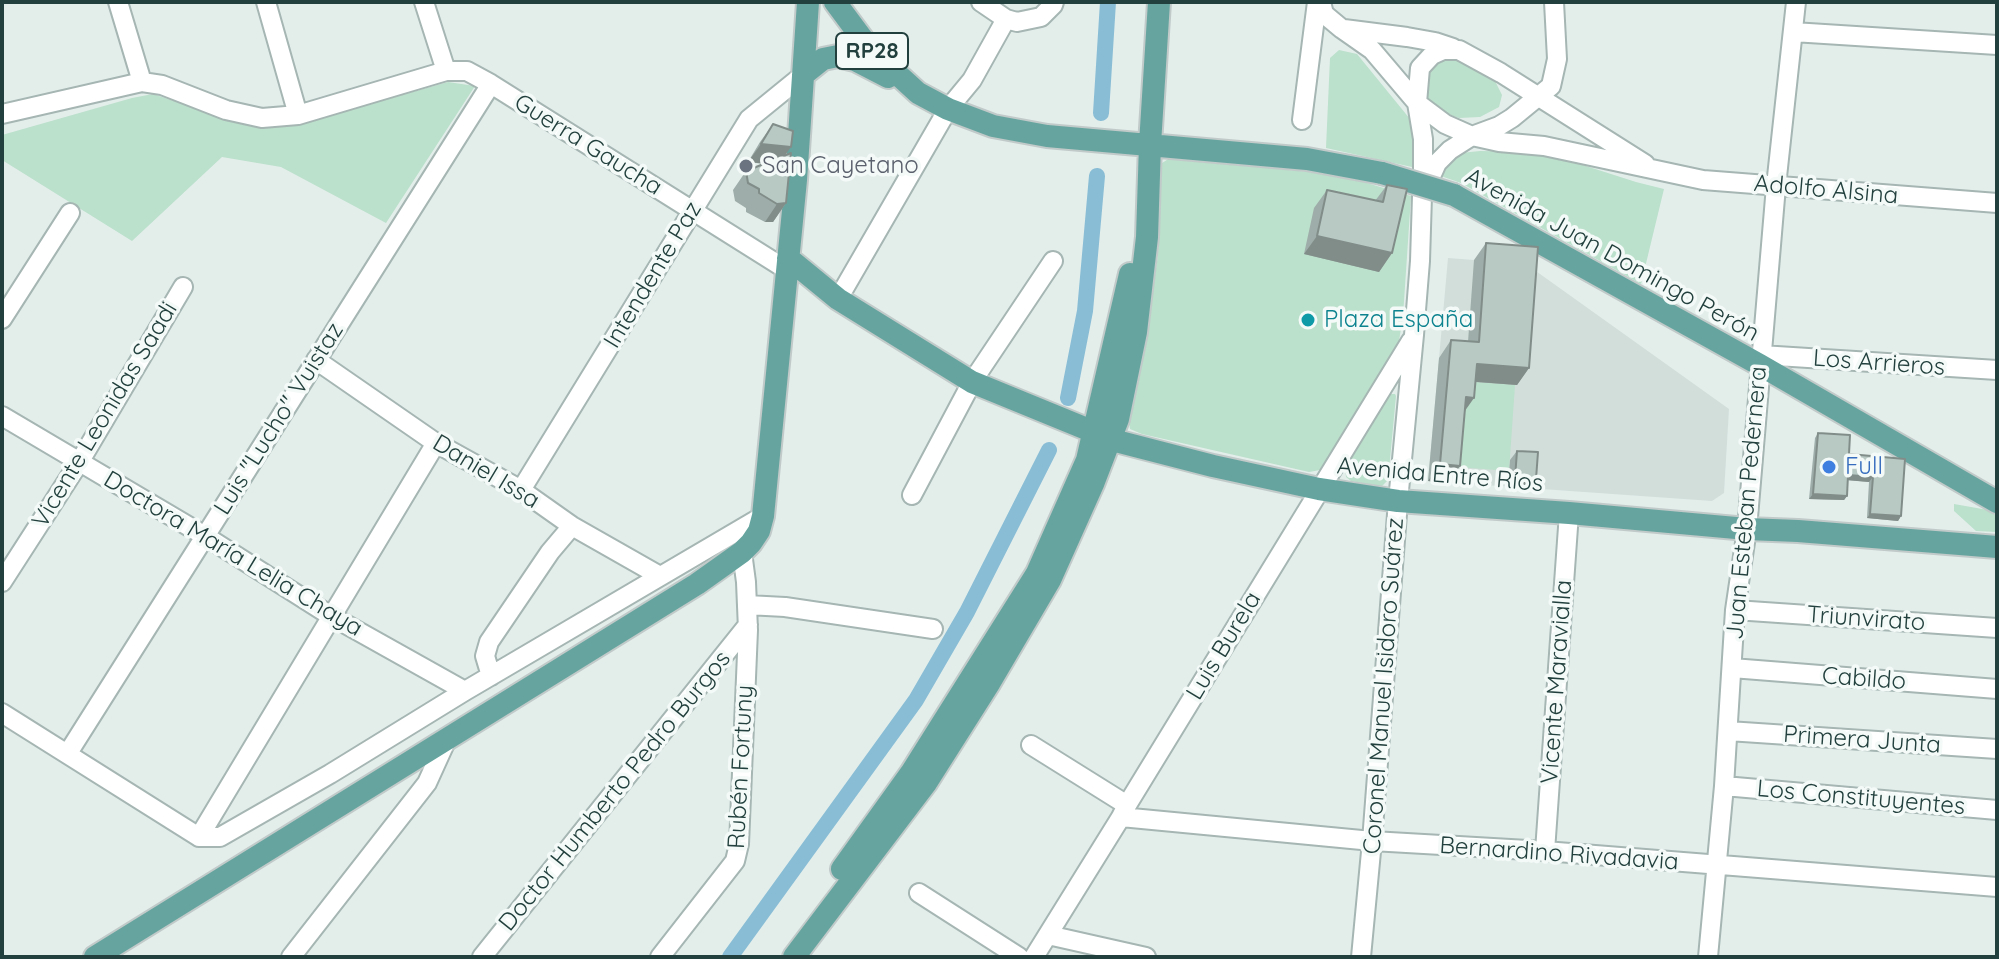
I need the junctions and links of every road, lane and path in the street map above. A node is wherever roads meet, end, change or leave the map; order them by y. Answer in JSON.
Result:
{"nodes":[{"id":1,"x":118,"y":2,"type":"edge"},
{"id":2,"x":266,"y":2,"type":"edge"},
{"id":3,"x":424,"y":2,"type":"edge"},
{"id":4,"x":808,"y":2,"type":"edge"},
{"id":5,"x":835,"y":2,"type":"edge"},
{"id":6,"x":981,"y":2,"type":"edge"},
{"id":7,"x":1054,"y":2,"type":"edge"},
{"id":8,"x":1152,"y":2,"type":"edge"},
{"id":9,"x":1159,"y":2,"type":"edge"},
{"id":10,"x":1319,"y":2,"type":"edge"},
{"id":11,"x":1554,"y":2,"type":"edge"},
{"id":12,"x":1796,"y":2,"type":"edge"},
{"id":13,"x":1006,"y":19,"type":"junction"},
{"id":14,"x":1342,"y":29,"type":"junction"},
{"id":15,"x":1793,"y":32,"type":"junction"},
{"id":16,"x":1997,"y":45,"type":"edge"},
{"id":17,"x":1459,"y":50,"type":"junction"},
{"id":18,"x":446,"y":71,"type":"junction"},
{"id":19,"x":803,"y":75,"type":"junction"},
{"id":20,"x":142,"y":82,"type":"junction"},
{"id":21,"x":491,"y":84,"type":"junction"},
{"id":22,"x":918,"y":93,"type":"junction"},
{"id":23,"x":1540,"y":97,"type":"junction"},
{"id":24,"x":1417,"y":103,"type":"junction"},
{"id":25,"x":948,"y":109,"type":"junction"},
{"id":26,"x":2,"y":114,"type":"edge"},
{"id":27,"x":298,"y":115,"type":"junction"},
{"id":28,"x":1302,"y":120,"type":"dead end"},
{"id":29,"x":1472,"y":136,"type":"junction"},
{"id":30,"x":1143,"y":143,"type":"junction"},
{"id":31,"x":1655,"y":171,"type":"junction"},
{"id":32,"x":1776,"y":186,"type":"junction"},
{"id":33,"x":1422,"y":196,"type":"junction"},
{"id":34,"x":1997,"y":203,"type":"edge"},
{"id":35,"x":692,"y":210,"type":"junction"},
{"id":36,"x":70,"y":213,"type":"dead end"},
{"id":37,"x":1053,"y":261,"type":"dead end"},
{"id":38,"x":788,"y":264,"type":"junction"},
{"id":39,"x":183,"y":287,"type":"dead end"},
{"id":40,"x":838,"y":299,"type":"junction"},
{"id":41,"x":2,"y":319,"type":"edge"},
{"id":42,"x":1414,"y":335,"type":"junction"},
{"id":43,"x":316,"y":360,"type":"junction"},
{"id":44,"x":1760,"y":360,"type":"junction"},
{"id":45,"x":1997,"y":370,"type":"edge"},
{"id":46,"x":972,"y":382,"type":"junction"},
{"id":47,"x":2,"y":416,"type":"edge"},
{"id":48,"x":1102,"y":435,"type":"junction"},
{"id":49,"x":436,"y":443,"type":"junction"},
{"id":50,"x":80,"y":461,"type":"junction"},
{"id":51,"x":1319,"y":489,"type":"junction"},
{"id":52,"x":521,"y":490,"type":"junction"},
{"id":53,"x":912,"y":495,"type":"dead end"},
{"id":54,"x":1398,"y":501,"type":"junction"},
{"id":55,"x":1997,"y":502,"type":"edge"},
{"id":56,"x":1569,"y":513,"type":"junction"},
{"id":57,"x":763,"y":516,"type":"junction"},
{"id":58,"x":572,"y":526,"type":"junction"},
{"id":59,"x":1747,"y":529,"type":"junction"},
{"id":60,"x":205,"y":536,"type":"junction"},
{"id":61,"x":1997,"y":547,"type":"edge"},
{"id":62,"x":742,"y":552,"type":"junction"},
{"id":63,"x":660,"y":576,"type":"junction"},
{"id":64,"x":2,"y":582,"type":"edge"},
{"id":65,"x":747,"y":605,"type":"junction"},
{"id":66,"x":1735,"y":610,"type":"junction"},
{"id":67,"x":331,"y":616,"type":"junction"},
{"id":68,"x":748,"y":625,"type":"junction"},
{"id":69,"x":1997,"y":628,"type":"edge"},
{"id":70,"x":933,"y":629,"type":"dead end"},
{"id":71,"x":1732,"y":668,"type":"junction"},
{"id":72,"x":491,"y":676,"type":"junction"},
{"id":73,"x":1997,"y":689,"type":"edge"},
{"id":74,"x":465,"y":691,"type":"junction"},
{"id":75,"x":2,"y":713,"type":"edge"},
{"id":76,"x":1728,"y":731,"type":"junction"},
{"id":77,"x":447,"y":739,"type":"junction"},
{"id":78,"x":1031,"y":745,"type":"dead end"},
{"id":79,"x":1997,"y":749,"type":"edge"},
{"id":80,"x":68,"y":753,"type":"junction"},
{"id":81,"x":1724,"y":786,"type":"junction"},
{"id":82,"x":1997,"y":810,"type":"edge"},
{"id":83,"x":1124,"y":811,"type":"junction"},
{"id":84,"x":199,"y":837,"type":"junction"},
{"id":85,"x":1372,"y":841,"type":"junction"},
{"id":86,"x":1545,"y":851,"type":"junction"},
{"id":87,"x":1716,"y":866,"type":"junction"},
{"id":88,"x":1997,"y":887,"type":"edge"},
{"id":89,"x":919,"y":893,"type":"dead end"},
{"id":90,"x":1048,"y":935,"type":"junction"},
{"id":91,"x":106,"y":954,"type":"edge"},
{"id":92,"x":291,"y":957,"type":"edge"},
{"id":93,"x":482,"y":957,"type":"edge"},
{"id":94,"x":660,"y":957,"type":"edge"},
{"id":95,"x":779,"y":957,"type":"edge"},
{"id":96,"x":794,"y":957,"type":"edge"},
{"id":97,"x":1019,"y":957,"type":"edge"},
{"id":98,"x":1034,"y":957,"type":"edge"},
{"id":99,"x":1146,"y":957,"type":"edge"},
{"id":100,"x":1361,"y":957,"type":"edge"},
{"id":101,"x":1708,"y":957,"type":"edge"}],
"edges":[{"from":1,"to":20,"type":"street"},
{"from":2,"to":27,"type":"street"},
{"from":3,"to":18,"type":"street"},
{"from":4,"to":19,"type":"main road","number":"RP28"},
{"from":5,"to":22,"type":"main road","name":"Avenida Juan Domingo Perón","number":"RP28"},
{"from":6,"to":13,"type":"street"},
{"from":7,"to":13,"type":"street"},
{"from":8,"to":30,"type":"main road"},
{"from":9,"to":30,"type":"main road"},
{"from":10,"to":14,"type":"street"},
{"from":10,"to":28,"type":"street"},
{"from":11,"to":23,"type":"street","name":"Coronel Manuel Isidoro Suárez"},
{"from":12,"to":15,"type":"street","name":"Juan Esteban Pedernera"},
{"from":13,"to":25,"type":"street"},
{"from":14,"to":17,"type":"street","name":"Adolfo Alsina"},
{"from":14,"to":24,"type":"street","name":"Adolfo Alsina"},
{"from":15,"to":16,"type":"street"},
{"from":15,"to":32,"type":"street","name":"Juan Esteban Pedernera"},
{"from":17,"to":23,"type":"street","name":"Adolfo Alsina"},
{"from":17,"to":24,"type":"street"},
{"from":18,"to":21,"type":"street","name":"Guerra Gaucha"},
{"from":18,"to":27,"type":"street"},
{"from":19,"to":22,"type":"main road"},
{"from":19,"to":35,"type":"street","name":"Intendente Paz"},
{"from":19,"to":38,"type":"main road"},
{"from":20,"to":26,"type":"street"},
{"from":20,"to":27,"type":"street"},
{"from":21,"to":35,"type":"street","name":"Guerra Gaucha"},
{"from":21,"to":43,"type":"street","name":"Luis \"Lucho\" Vuistaz"},
{"from":22,"to":25,"type":"main road","name":"Avenida Juan Domingo Perón"},
{"from":23,"to":29,"type":"street","name":"Coronel Manuel Isidoro Suárez"},
{"from":23,"to":31,"type":"street","name":"Adolfo Alsina"},
{"from":24,"to":29,"type":"street","name":"Adolfo Alsina"},
{"from":24,"to":33,"type":"street"},
{"from":25,"to":30,"type":"main road","name":"Avenida Juan Domingo Perón"},
{"from":25,"to":40,"type":"street"},
{"from":29,"to":31,"type":"street","name":"Adolfo Alsina"},
{"from":29,"to":33,"type":"street","name":"Coronel Manuel Isidoro Suárez"},
{"from":30,"to":44,"type":"main road","name":"Avenida Juan Domingo Perón","bridge":true},
{"from":30,"to":48,"type":"main road"},
{"from":31,"to":32,"type":"street","name":"Adolfo Alsina"},
{"from":32,"to":34,"type":"street","name":"Adolfo Alsina"},
{"from":32,"to":44,"type":"street","name":"Juan Esteban Pedernera"},
{"from":33,"to":42,"type":"street","name":"Coronel Manuel Isidoro Suárez"},
{"from":35,"to":38,"type":"street","name":"Guerra Gaucha"},
{"from":35,"to":52,"type":"street","name":"Intendente Paz"},
{"from":36,"to":41,"type":"street"},
{"from":37,"to":46,"type":"street"},
{"from":38,"to":40,"type":"main road","name":"Avenida Entre Ríos"},
{"from":38,"to":57,"type":"main road"},
{"from":39,"to":50,"type":"street","name":"Vicente Leonidas Saadi"},
{"from":40,"to":46,"type":"main road","name":"Avenida Entre Ríos"},
{"from":42,"to":51,"type":"street","name":"Luis Burela"},
{"from":42,"to":54,"type":"street","name":"Coronel Manuel Isidoro Suárez"},
{"from":43,"to":49,"type":"street","name":"Daniel Issa"},
{"from":43,"to":60,"type":"street","name":"Luis \"Lucho\" Vuistaz"},
{"from":44,"to":45,"type":"street","name":"Los Arrieros"},
{"from":44,"to":55,"type":"main road","name":"Avenida Juan Domingo Perón"},
{"from":44,"to":59,"type":"street","name":"Juan Esteban Pedernera"},
{"from":46,"to":48,"type":"main road","name":"Avenida Entre Ríos"},
{"from":46,"to":53,"type":"street"},
{"from":47,"to":50,"type":"street","name":"Doctora María Lelia Chaya"},
{"from":48,"to":51,"type":"main road","name":"Avenida Entre Ríos"},
{"from":48,"to":95,"type":"main road"},
{"from":48,"to":96,"type":"main road"},
{"from":49,"to":52,"type":"street","name":"Daniel Issa"},
{"from":49,"to":67,"type":"street"},
{"from":50,"to":60,"type":"street","name":"Doctora María Lelia Chaya"},
{"from":50,"to":64,"type":"street","name":"Vicente Leonidas Saadi"},
{"from":51,"to":54,"type":"main road","name":"Avenida Entre Ríos"},
{"from":51,"to":83,"type":"street","name":"Luis Burela"},
{"from":52,"to":58,"type":"street","name":"Daniel Issa"},
{"from":54,"to":56,"type":"main road","name":"Avenida Entre Ríos"},
{"from":54,"to":85,"type":"street","name":"Coronel Manuel Isidoro Suárez"},
{"from":56,"to":59,"type":"main road","name":"Avenida Entre Ríos"},
{"from":56,"to":86,"type":"street","name":"Vicente Maravialla"},
{"from":57,"to":62,"type":"main road"},
{"from":57,"to":63,"type":"street"},
{"from":58,"to":63,"type":"street","name":"Daniel Issa"},
{"from":58,"to":72,"type":"street"},
{"from":59,"to":61,"type":"main road","name":"Avenida Entre Ríos"},
{"from":59,"to":66,"type":"street","name":"Juan Esteban Pedernera"},
{"from":60,"to":67,"type":"street","name":"Doctora María Lelia Chaya"},
{"from":60,"to":80,"type":"street","name":"Luis \"Lucho\" Vuistaz"},
{"from":62,"to":65,"type":"street","name":"Rubén Fortuny"},
{"from":62,"to":77,"type":"main road"},
{"from":63,"to":72,"type":"street"},
{"from":65,"to":68,"type":"street","name":"Rubén Fortuny"},
{"from":65,"to":70,"type":"street"},
{"from":66,"to":69,"type":"street","name":"Triunvirato"},
{"from":66,"to":71,"type":"street","name":"Juan Esteban Pedernera"},
{"from":67,"to":74,"type":"street","name":"Doctora María Lelia Chaya"},
{"from":67,"to":84,"type":"street"},
{"from":68,"to":93,"type":"street","name":"Doctor Humberto Pedro Burgos"},
{"from":68,"to":94,"type":"street","name":"Rubén Fortuny"},
{"from":71,"to":73,"type":"street","name":"Cabildo"},
{"from":71,"to":76,"type":"street","name":"Juan Esteban Pedernera"},
{"from":72,"to":74,"type":"street"},
{"from":74,"to":84,"type":"street"},
{"from":75,"to":80,"type":"street"},
{"from":76,"to":79,"type":"street","name":"Primera Junta"},
{"from":76,"to":81,"type":"street","name":"Juan Esteban Pedernera"},
{"from":77,"to":91,"type":"main road"},
{"from":77,"to":92,"type":"street"},
{"from":78,"to":83,"type":"street","name":"Bernardino Rivadavia"},
{"from":80,"to":84,"type":"street"},
{"from":81,"to":82,"type":"street","name":"Los Constituyentes"},
{"from":81,"to":87,"type":"street","name":"Juan Esteban Pedernera"},
{"from":83,"to":85,"type":"street","name":"Bernardino Rivadavia"},
{"from":83,"to":90,"type":"street","name":"Luis Burela"},
{"from":85,"to":86,"type":"street","name":"Bernardino Rivadavia"},
{"from":85,"to":100,"type":"street","name":"Coronel Manuel Isidoro Suárez"},
{"from":86,"to":87,"type":"street","name":"Bernardino Rivadavia"},
{"from":87,"to":88,"type":"street","name":"Bernardino Rivadavia"},
{"from":87,"to":101,"type":"street","name":"Juan Esteban Pedernera"},
{"from":89,"to":97,"type":"street"},
{"from":90,"to":98,"type":"street","name":"Luis Burela"},
{"from":90,"to":99,"type":"street"}]}
